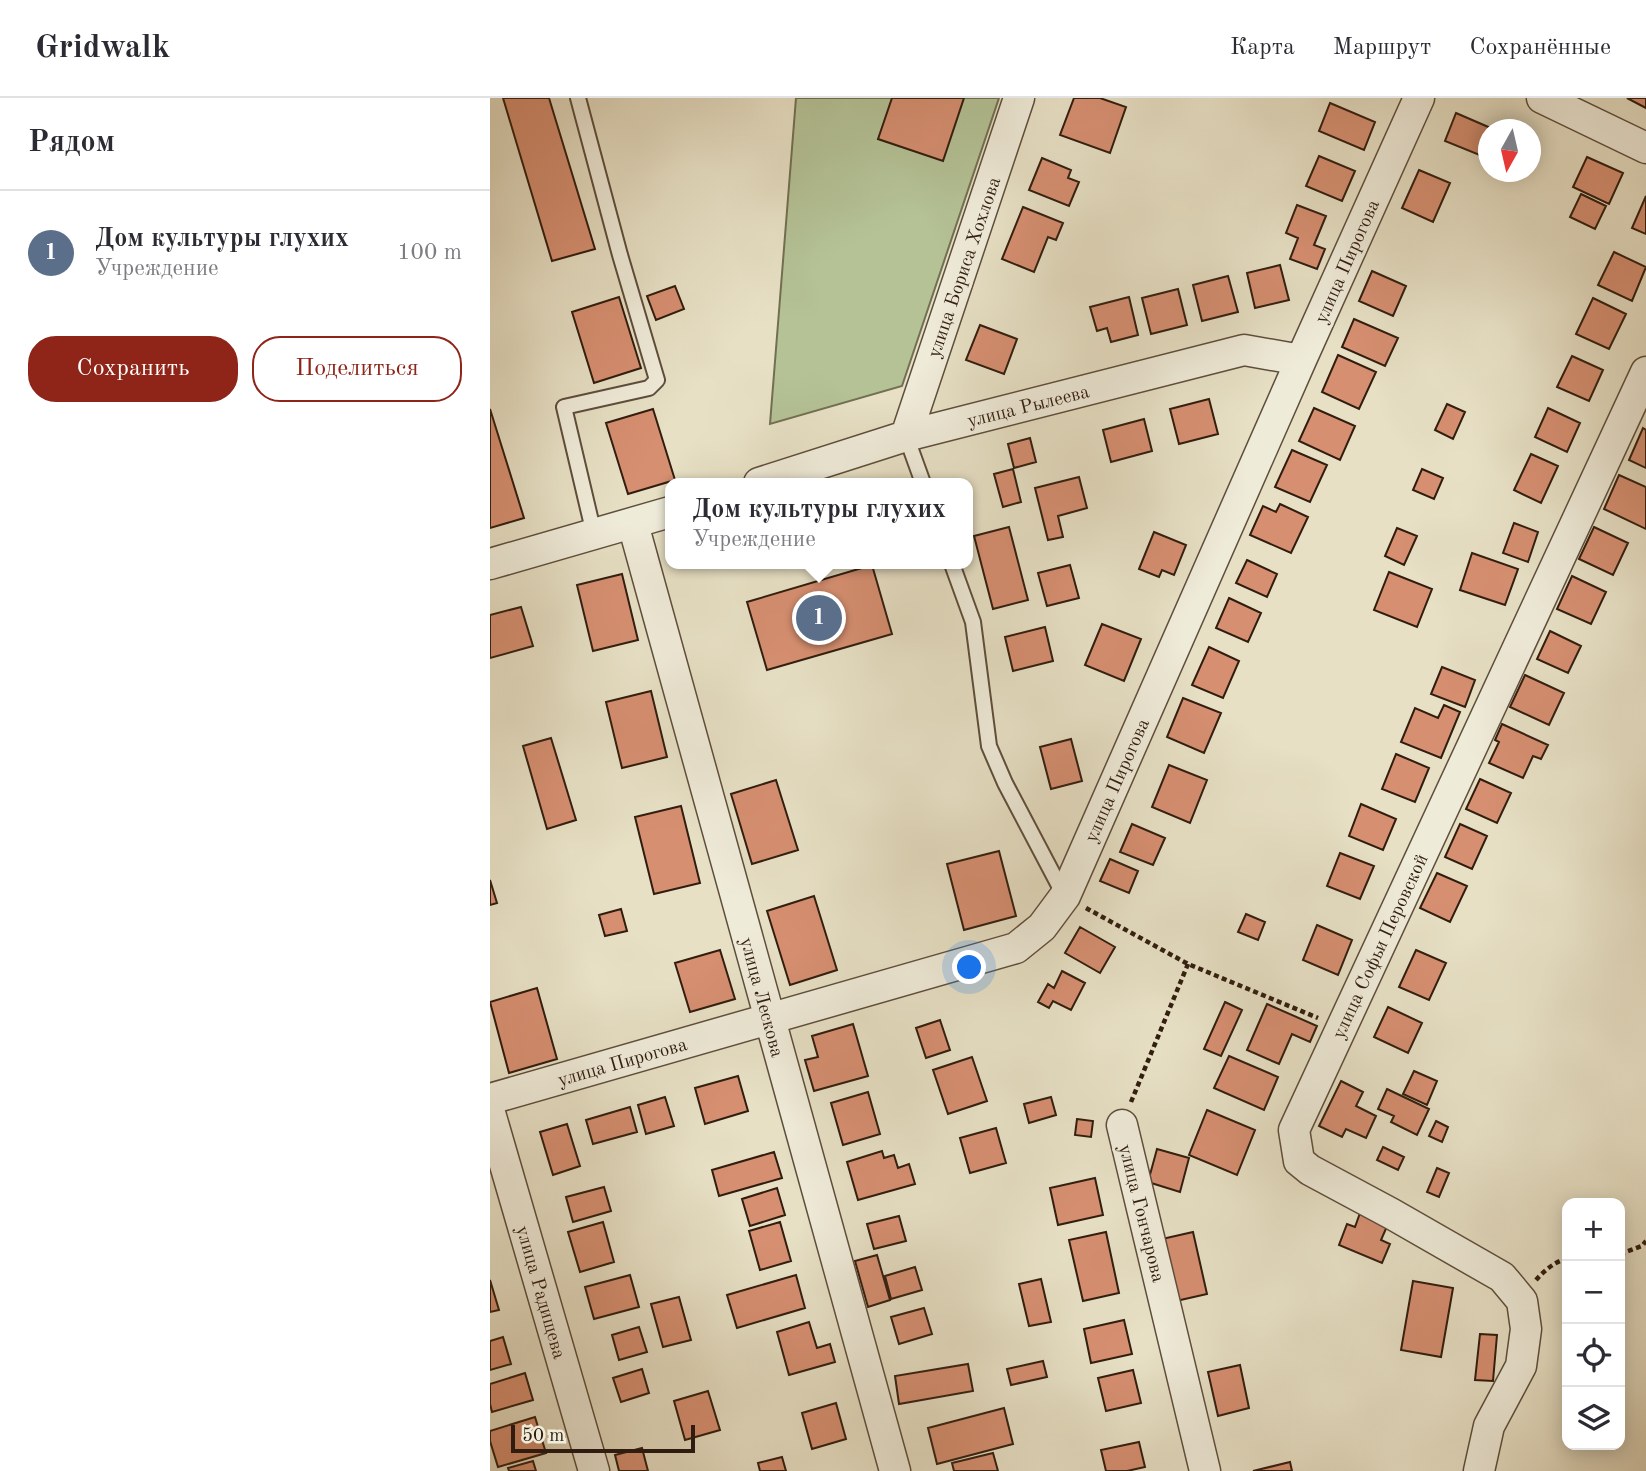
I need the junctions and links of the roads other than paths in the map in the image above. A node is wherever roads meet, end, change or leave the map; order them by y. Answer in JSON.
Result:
{"nodes":[{"id":1,"x":578,"y":98,"type":"edge"},
{"id":2,"x":1019,"y":98,"type":"edge"},
{"id":3,"x":1419,"y":98,"type":"edge"},
{"id":4,"x":1542,"y":98,"type":"edge"},
{"id":5,"x":1646,"y":148,"type":"edge"},
{"id":6,"x":1301,"y":360,"type":"junction"},
{"id":7,"x":1646,"y":372,"type":"edge"},
{"id":8,"x":906,"y":436,"type":"junction"},
{"id":9,"x":775,"y":478,"type":"edge"},
{"id":10,"x":921,"y":478,"type":"edge"},
{"id":11,"x":665,"y":513,"type":"edge"},
{"id":12,"x":633,"y":523,"type":"junction"},
{"id":13,"x":594,"y":534,"type":"junction"},
{"id":14,"x":490,"y":564,"type":"edge"},
{"id":15,"x":954,"y":569,"type":"edge"},
{"id":16,"x":1065,"y":896,"type":"junction"},
{"id":17,"x":769,"y":1018,"type":"junction"},
{"id":18,"x":490,"y":1099,"type":"edge"},
{"id":19,"x":490,"y":1112,"type":"edge"},
{"id":20,"x":1122,"y":1125,"type":"road end"},
{"id":21,"x":594,"y":1471,"type":"edge"},
{"id":22,"x":895,"y":1471,"type":"edge"},
{"id":23,"x":1205,"y":1471,"type":"edge"},
{"id":24,"x":1479,"y":1471,"type":"edge"}],
"edges":[{"from":1,"to":13,"type":"lane"},
{"from":2,"to":8,"type":"street","name":"улица Бориса Хохлова"},
{"from":3,"to":6,"type":"street","name":"улица Пирогова"},
{"from":4,"to":5,"type":"street"},
{"from":6,"to":8,"type":"street","name":"улица Рылеева"},
{"from":6,"to":16,"type":"street","name":"улица Пирогова"},
{"from":7,"to":24,"type":"street","name":"улица Софьи Перовской"},
{"from":8,"to":9,"type":"street","name":"улица Рылеева"},
{"from":8,"to":10,"type":"lane"},
{"from":11,"to":12,"type":"street"},
{"from":12,"to":13,"type":"street"},
{"from":12,"to":17,"type":"street","name":"улица Лескова"},
{"from":13,"to":14,"type":"street"},
{"from":15,"to":16,"type":"lane"},
{"from":16,"to":17,"type":"street","name":"улица Пирогова"},
{"from":17,"to":18,"type":"street","name":"улица Пирогова"},
{"from":17,"to":22,"type":"street","name":"улица Лескова"},
{"from":19,"to":21,"type":"street","name":"улица Радищева"},
{"from":20,"to":23,"type":"street","name":"улица Гончарова"}]}
